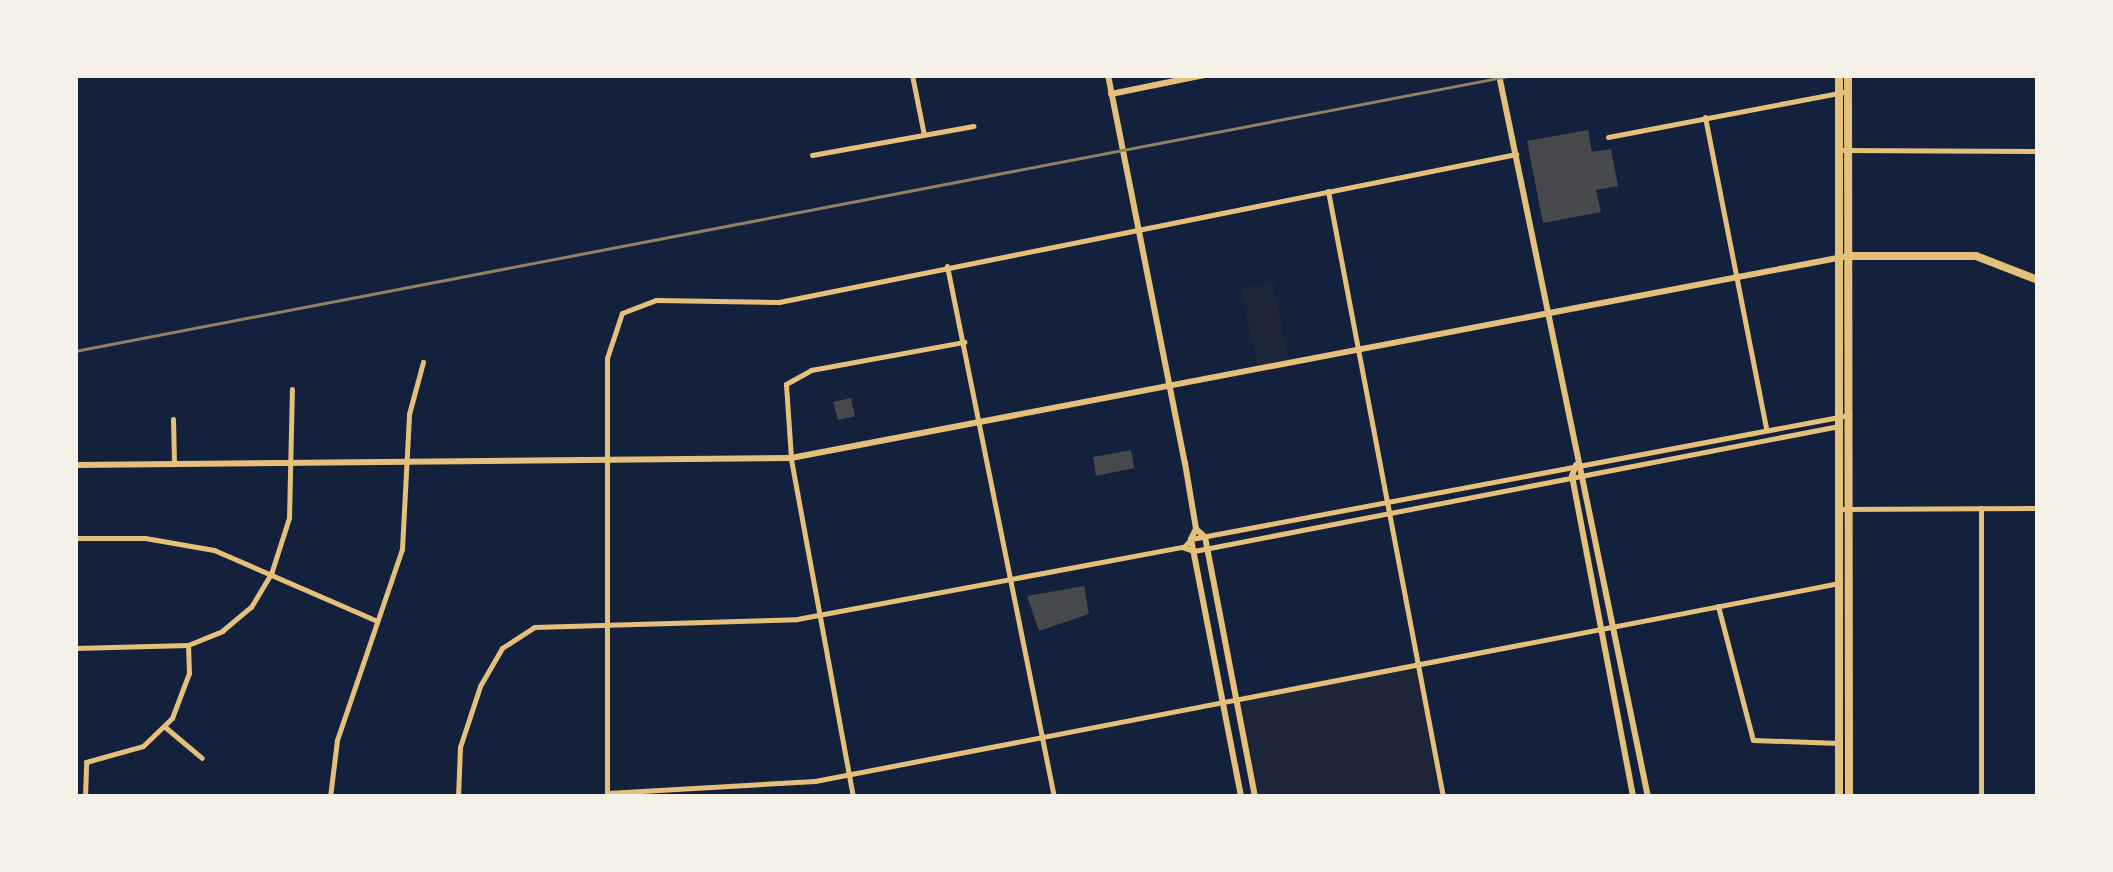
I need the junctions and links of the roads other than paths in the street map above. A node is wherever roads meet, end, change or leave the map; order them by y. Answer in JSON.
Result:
{"nodes":[{"id":1,"x":912,"y":75,"type":"edge"},
{"id":2,"x":1108,"y":75,"type":"edge"},
{"id":3,"x":1204,"y":75,"type":"edge"},
{"id":4,"x":1499,"y":75,"type":"edge"},
{"id":5,"x":1839,"y":75,"type":"edge"},
{"id":6,"x":1848,"y":75,"type":"edge"},
{"id":7,"x":1844,"y":91,"type":"junction"},
{"id":8,"x":1111,"y":94,"type":"junction"},
{"id":9,"x":1705,"y":117,"type":"junction"},
{"id":10,"x":973,"y":126,"type":"dead end"},
{"id":11,"x":924,"y":134,"type":"junction"},
{"id":12,"x":1608,"y":137,"type":"dead end"},
{"id":13,"x":1845,"y":150,"type":"junction"},
{"id":14,"x":2038,"y":151,"type":"edge"},
{"id":15,"x":1516,"y":154,"type":"junction"},
{"id":16,"x":812,"y":155,"type":"dead end"},
{"id":17,"x":1328,"y":190,"type":"junction"},
{"id":18,"x":1140,"y":230,"type":"junction"},
{"id":19,"x":1844,"y":256,"type":"junction"},
{"id":20,"x":947,"y":265,"type":"junction"},
{"id":21,"x":1736,"y":276,"type":"junction"},
{"id":22,"x":2038,"y":280,"type":"edge"},
{"id":23,"x":1549,"y":314,"type":"junction"},
{"id":24,"x":964,"y":342,"type":"junction"},
{"id":25,"x":1361,"y":350,"type":"junction"},
{"id":26,"x":423,"y":362,"type":"dead end"},
{"id":27,"x":1171,"y":386,"type":"junction"},
{"id":28,"x":292,"y":389,"type":"dead end"},
{"id":29,"x":1849,"y":414,"type":"junction"},
{"id":30,"x":1838,"y":415,"type":"junction"},
{"id":31,"x":173,"y":418,"type":"dead end"},
{"id":32,"x":979,"y":422,"type":"junction"},
{"id":33,"x":1844,"y":426,"type":"junction"},
{"id":34,"x":1766,"y":429,"type":"junction"},
{"id":35,"x":1768,"y":440,"type":"junction"},
{"id":36,"x":790,"y":458,"type":"junction"},
{"id":37,"x":294,"y":462,"type":"junction"},
{"id":38,"x":408,"y":462,"type":"junction"},
{"id":39,"x":174,"y":464,"type":"junction"},
{"id":40,"x":606,"y":464,"type":"junction"},
{"id":41,"x":75,"y":465,"type":"edge"},
{"id":42,"x":1576,"y":465,"type":"junction"},
{"id":43,"x":1584,"y":472,"type":"junction"},
{"id":44,"x":1572,"y":476,"type":"junction"},
{"id":45,"x":1389,"y":501,"type":"junction"},
{"id":46,"x":1981,"y":508,"type":"junction"},
{"id":47,"x":2038,"y":508,"type":"edge"},
{"id":48,"x":1838,"y":509,"type":"junction"},
{"id":49,"x":1391,"y":510,"type":"junction"},
{"id":50,"x":1849,"y":510,"type":"junction"},
{"id":51,"x":1196,"y":529,"type":"junction"},
{"id":52,"x":1204,"y":537,"type":"junction"},
{"id":53,"x":75,"y":538,"type":"edge"},
{"id":54,"x":1191,"y":539,"type":"junction"},
{"id":55,"x":1184,"y":547,"type":"junction"},
{"id":56,"x":1207,"y":549,"type":"junction"},
{"id":57,"x":1194,"y":551,"type":"junction"},
{"id":58,"x":271,"y":574,"type":"junction"},
{"id":59,"x":1010,"y":579,"type":"junction"},
{"id":60,"x":1849,"y":581,"type":"junction"},
{"id":61,"x":1838,"y":583,"type":"junction"},
{"id":62,"x":1718,"y":606,"type":"junction"},
{"id":63,"x":820,"y":614,"type":"junction"},
{"id":64,"x":377,"y":621,"type":"junction"},
{"id":65,"x":606,"y":623,"type":"junction"},
{"id":66,"x":1616,"y":627,"type":"junction"},
{"id":67,"x":1600,"y":630,"type":"junction"},
{"id":68,"x":188,"y":645,"type":"junction"},
{"id":69,"x":75,"y":648,"type":"edge"},
{"id":70,"x":1418,"y":662,"type":"junction"},
{"id":71,"x":1236,"y":696,"type":"junction"},
{"id":72,"x":1223,"y":699,"type":"junction"},
{"id":73,"x":164,"y":727,"type":"junction"},
{"id":74,"x":1044,"y":738,"type":"junction"},
{"id":75,"x":1838,"y":743,"type":"junction"},
{"id":76,"x":1850,"y":743,"type":"junction"},
{"id":77,"x":202,"y":758,"type":"dead end"},
{"id":78,"x":849,"y":774,"type":"junction"},
{"id":79,"x":607,"y":795,"type":"edge"},
{"id":80,"x":85,"y":797,"type":"edge"},
{"id":81,"x":330,"y":797,"type":"edge"},
{"id":82,"x":458,"y":797,"type":"edge"},
{"id":83,"x":853,"y":797,"type":"edge"},
{"id":84,"x":1054,"y":797,"type":"edge"},
{"id":85,"x":1241,"y":797,"type":"edge"},
{"id":86,"x":1255,"y":797,"type":"edge"},
{"id":87,"x":1443,"y":797,"type":"edge"},
{"id":88,"x":1633,"y":797,"type":"edge"},
{"id":89,"x":1648,"y":797,"type":"edge"},
{"id":90,"x":1839,"y":797,"type":"edge"},
{"id":91,"x":1850,"y":797,"type":"edge"},
{"id":92,"x":1981,"y":797,"type":"edge"}],
"edges":[{"from":1,"to":11,"type":"street"},
{"from":2,"to":8,"type":"street"},
{"from":3,"to":8,"type":"street"},
{"from":4,"to":15,"type":"street"},
{"from":5,"to":7,"type":"main road"},
{"from":6,"to":7,"type":"main road"},
{"from":7,"to":9,"type":"street"},
{"from":7,"to":13,"type":"main road"},
{"from":8,"to":18,"type":"street"},
{"from":9,"to":12,"type":"street"},
{"from":9,"to":21,"type":"street"},
{"from":10,"to":11,"type":"street"},
{"from":11,"to":16,"type":"street"},
{"from":13,"to":14,"type":"street"},
{"from":13,"to":19,"type":"main road"},
{"from":15,"to":17,"type":"street"},
{"from":15,"to":23,"type":"street"},
{"from":17,"to":18,"type":"street"},
{"from":17,"to":25,"type":"street"},
{"from":18,"to":20,"type":"street"},
{"from":18,"to":27,"type":"street"},
{"from":19,"to":21,"type":"street"},
{"from":19,"to":22,"type":"main road"},
{"from":19,"to":29,"type":"main road"},
{"from":19,"to":30,"type":"main road"},
{"from":20,"to":24,"type":"street"},
{"from":20,"to":40,"type":"street"},
{"from":21,"to":23,"type":"street"},
{"from":21,"to":34,"type":"street"},
{"from":23,"to":25,"type":"street"},
{"from":23,"to":42,"type":"street"},
{"from":24,"to":32,"type":"street"},
{"from":24,"to":36,"type":"street"},
{"from":25,"to":27,"type":"street"},
{"from":25,"to":45,"type":"street"},
{"from":26,"to":38,"type":"street"},
{"from":27,"to":32,"type":"street"},
{"from":27,"to":51,"type":"street"},
{"from":28,"to":37,"type":"street"},
{"from":29,"to":30,"type":"street"},
{"from":29,"to":33,"type":"main road"},
{"from":30,"to":33,"type":"main road"},
{"from":30,"to":34,"type":"street"},
{"from":31,"to":39,"type":"street"},
{"from":32,"to":36,"type":"street"},
{"from":32,"to":59,"type":"street"},
{"from":33,"to":35,"type":"street"},
{"from":33,"to":48,"type":"main road"},
{"from":33,"to":50,"type":"main road"},
{"from":34,"to":35,"type":"street"},
{"from":34,"to":42,"type":"street"},
{"from":35,"to":43,"type":"street"},
{"from":36,"to":40,"type":"street"},
{"from":36,"to":63,"type":"street"},
{"from":37,"to":38,"type":"street"},
{"from":37,"to":39,"type":"street"},
{"from":37,"to":58,"type":"street"},
{"from":38,"to":40,"type":"street"},
{"from":38,"to":64,"type":"street"},
{"from":39,"to":41,"type":"street"},
{"from":40,"to":65,"type":"street"},
{"from":42,"to":43,"type":"street"},
{"from":42,"to":44,"type":"street"},
{"from":42,"to":45,"type":"street"},
{"from":43,"to":44,"type":"street"},
{"from":43,"to":66,"type":"street"},
{"from":44,"to":49,"type":"street"},
{"from":44,"to":67,"type":"street"},
{"from":45,"to":49,"type":"street"},
{"from":45,"to":52,"type":"street"},
{"from":46,"to":47,"type":"street"},
{"from":46,"to":50,"type":"street"},
{"from":46,"to":92,"type":"street"},
{"from":48,"to":50,"type":"street"},
{"from":48,"to":61,"type":"main road"},
{"from":49,"to":56,"type":"street"},
{"from":49,"to":70,"type":"street"},
{"from":50,"to":60,"type":"main road"},
{"from":51,"to":52,"type":"street"},
{"from":51,"to":54,"type":"street"},
{"from":52,"to":54,"type":"street"},
{"from":52,"to":56,"type":"street"},
{"from":53,"to":58,"type":"street"},
{"from":54,"to":55,"type":"street"},
{"from":54,"to":57,"type":"street"},
{"from":55,"to":57,"type":"street"},
{"from":55,"to":59,"type":"street"},
{"from":56,"to":57,"type":"street"},
{"from":56,"to":71,"type":"street"},
{"from":57,"to":72,"type":"street"},
{"from":58,"to":64,"type":"street"},
{"from":58,"to":68,"type":"street"},
{"from":59,"to":63,"type":"street"},
{"from":59,"to":74,"type":"street"},
{"from":60,"to":61,"type":"street"},
{"from":60,"to":76,"type":"main road"},
{"from":61,"to":62,"type":"street"},
{"from":61,"to":75,"type":"main road"},
{"from":62,"to":66,"type":"street"},
{"from":62,"to":75,"type":"street"},
{"from":63,"to":65,"type":"street"},
{"from":63,"to":78,"type":"street"},
{"from":64,"to":81,"type":"street"},
{"from":65,"to":79,"type":"street"},
{"from":65,"to":82,"type":"street"},
{"from":66,"to":67,"type":"street"},
{"from":66,"to":89,"type":"street"},
{"from":67,"to":70,"type":"street"},
{"from":67,"to":88,"type":"street"},
{"from":68,"to":69,"type":"street"},
{"from":68,"to":73,"type":"street"},
{"from":70,"to":71,"type":"street"},
{"from":70,"to":87,"type":"street"},
{"from":71,"to":72,"type":"street"},
{"from":71,"to":86,"type":"street"},
{"from":72,"to":74,"type":"street"},
{"from":72,"to":85,"type":"street"},
{"from":73,"to":77,"type":"street"},
{"from":73,"to":80,"type":"street"},
{"from":74,"to":78,"type":"street"},
{"from":74,"to":84,"type":"street"},
{"from":75,"to":76,"type":"street"},
{"from":75,"to":90,"type":"main road"},
{"from":76,"to":91,"type":"main road"},
{"from":78,"to":79,"type":"street"},
{"from":78,"to":83,"type":"street"}]}
